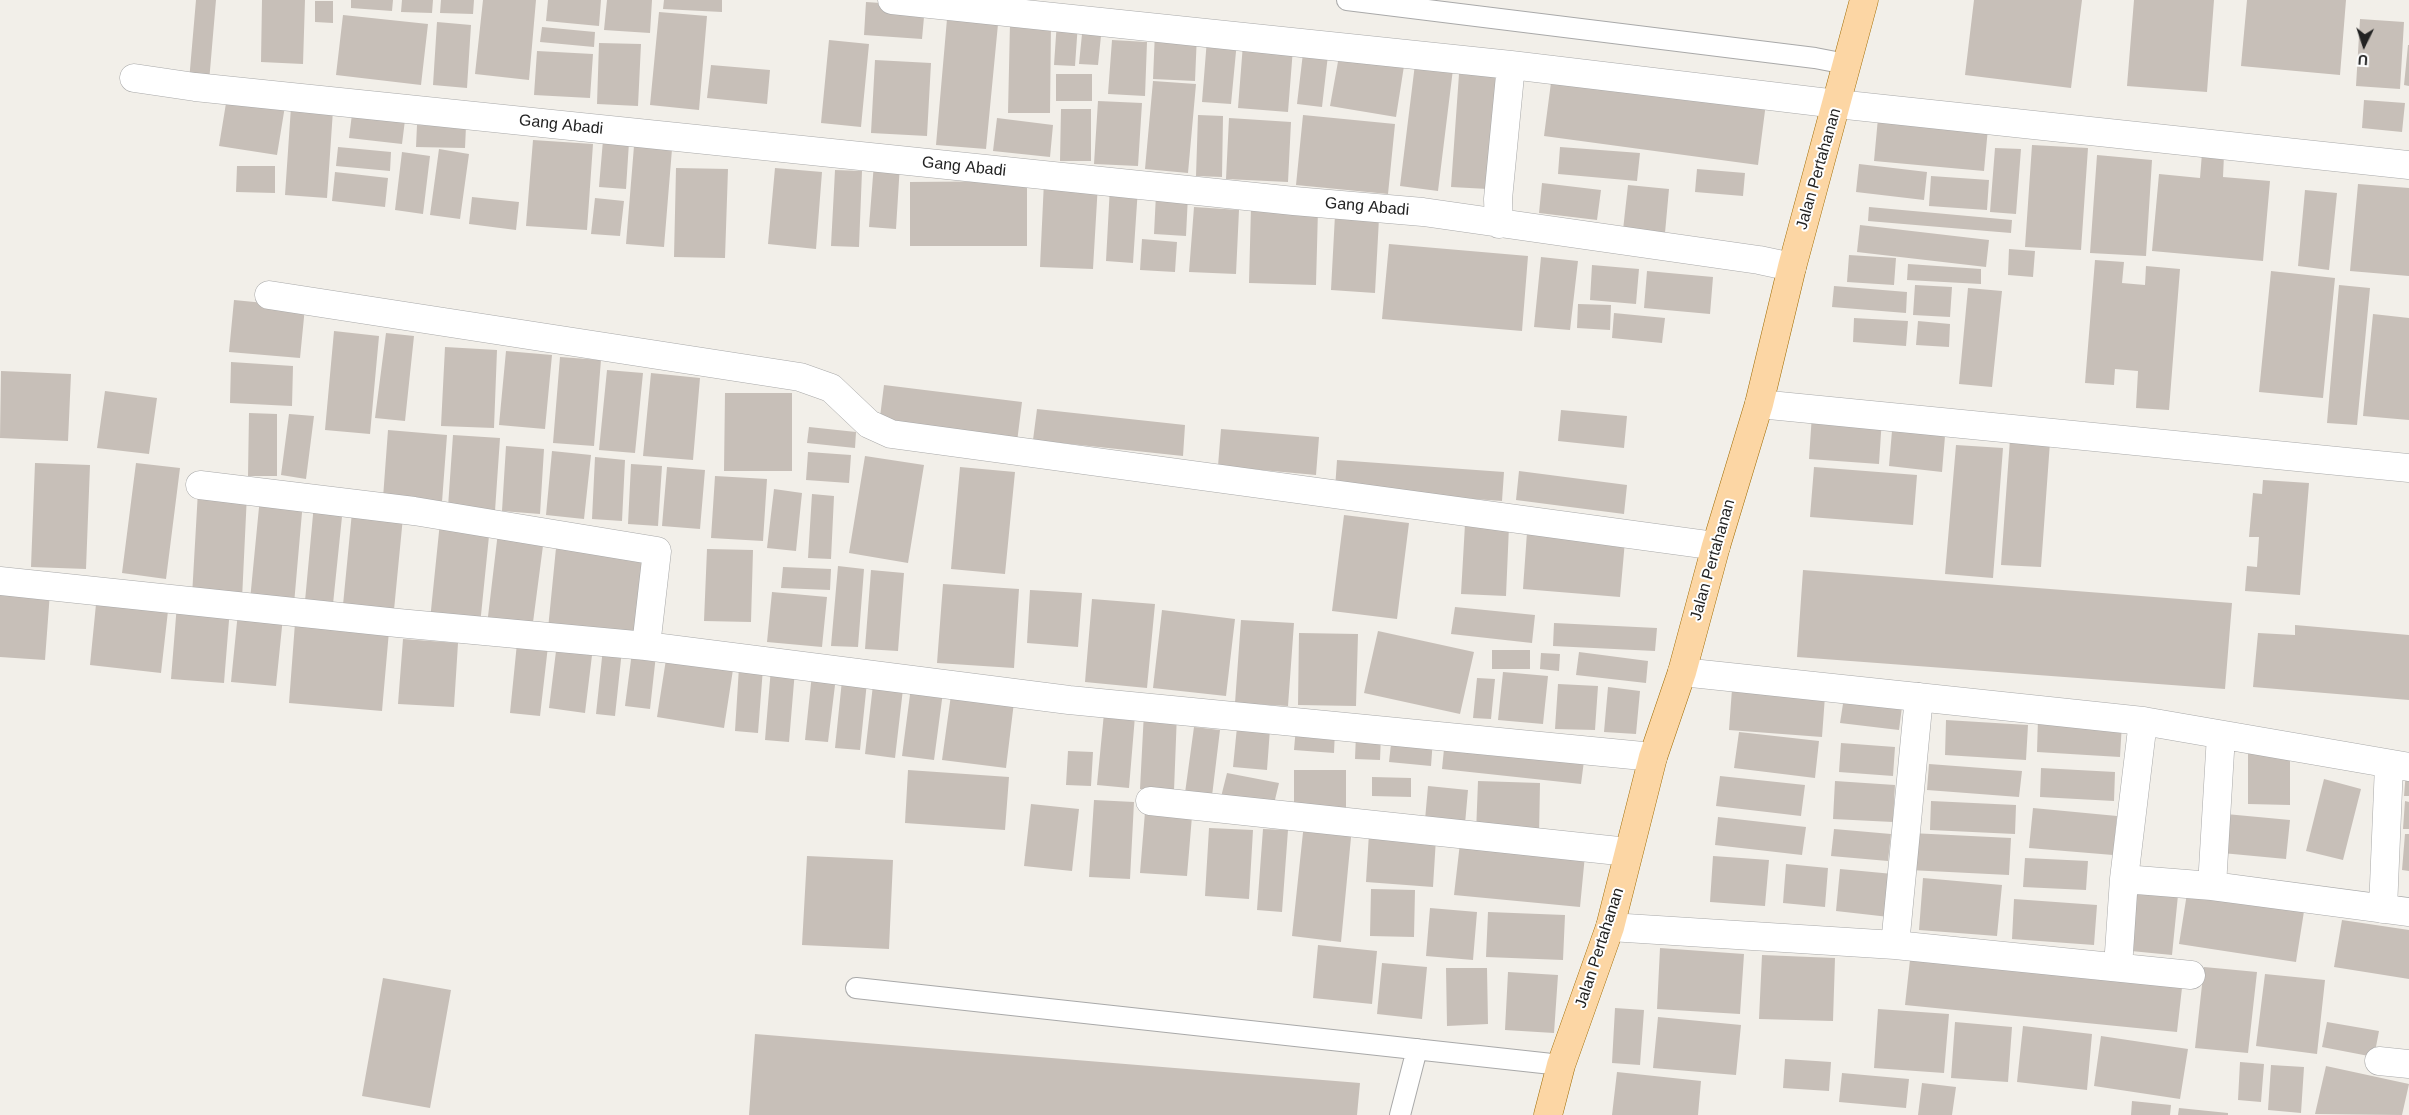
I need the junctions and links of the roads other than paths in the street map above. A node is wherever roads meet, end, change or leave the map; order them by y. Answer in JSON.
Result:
{"nodes":[{"id":1,"x":892,"y":0,"type":"edge"},
{"id":2,"x":1347,"y":0,"type":"edge"},
{"id":3,"x":1864,"y":0,"type":"edge"},
{"id":4,"x":1846,"y":64,"type":"junction"},
{"id":5,"x":1511,"y":65,"type":"junction"},
{"id":6,"x":134,"y":78,"type":"dead end"},
{"id":7,"x":1837,"y":104,"type":"junction"},
{"id":8,"x":2409,"y":165,"type":"edge"},
{"id":9,"x":1499,"y":224,"type":"junction"},
{"id":10,"x":1792,"y":267,"type":"junction"},
{"id":11,"x":270,"y":295,"type":"dead end"},
{"id":12,"x":1759,"y":404,"type":"junction"},
{"id":13,"x":2409,"y":468,"type":"edge"},
{"id":14,"x":200,"y":485,"type":"dead end"},
{"id":15,"x":1716,"y":546,"type":"junction"},
{"id":16,"x":0,"y":580,"type":"edge"},
{"id":17,"x":646,"y":646,"type":"junction"},
{"id":18,"x":1682,"y":672,"type":"junction"},
{"id":19,"x":1919,"y":696,"type":"junction"},
{"id":20,"x":2143,"y":721,"type":"junction"},
{"id":21,"x":2221,"y":735,"type":"junction"},
{"id":22,"x":1653,"y":758,"type":"junction"},
{"id":23,"x":2399,"y":766,"type":"edge"},
{"id":24,"x":1150,"y":801,"type":"dead end"},
{"id":25,"x":1628,"y":852,"type":"junction"},
{"id":26,"x":2124,"y":879,"type":"junction"},
{"id":27,"x":2212,"y":886,"type":"junction"},
{"id":28,"x":2382,"y":909,"type":"junction"},
{"id":29,"x":2409,"y":912,"type":"edge"},
{"id":30,"x":1610,"y":927,"type":"junction"},
{"id":31,"x":1895,"y":945,"type":"junction"},
{"id":32,"x":2118,"y":967,"type":"junction"},
{"id":33,"x":2191,"y":976,"type":"dead end"},
{"id":34,"x":856,"y":988,"type":"dead end"},
{"id":35,"x":1417,"y":1049,"type":"junction"},
{"id":36,"x":2379,"y":1061,"type":"dead end"},
{"id":37,"x":2409,"y":1064,"type":"edge"},
{"id":38,"x":1561,"y":1065,"type":"junction"},
{"id":39,"x":1400,"y":1115,"type":"edge"},
{"id":40,"x":1548,"y":1115,"type":"edge"}],
"edges":[{"from":1,"to":5,"type":"street"},
{"from":2,"to":4,"type":"lane"},
{"from":3,"to":4,"type":"main road","name":"Jalan Pertahanan"},
{"from":4,"to":7,"type":"main road","name":"Jalan Pertahanan"},
{"from":5,"to":7,"type":"street"},
{"from":5,"to":9,"type":"street"},
{"from":6,"to":9,"type":"street","name":"Gang Abadi"},
{"from":7,"to":8,"type":"street"},
{"from":7,"to":10,"type":"main road","name":"Jalan Pertahanan"},
{"from":9,"to":10,"type":"street","name":"Gang Abadi"},
{"from":10,"to":12,"type":"main road","name":"Jalan Pertahanan"},
{"from":11,"to":15,"type":"street"},
{"from":12,"to":13,"type":"street"},
{"from":12,"to":15,"type":"main road","name":"Jalan Pertahanan"},
{"from":14,"to":17,"type":"street"},
{"from":15,"to":18,"type":"main road","name":"Jalan Pertahanan"},
{"from":16,"to":17,"type":"street"},
{"from":17,"to":22,"type":"street"},
{"from":18,"to":19,"type":"street"},
{"from":18,"to":22,"type":"main road","name":"Jalan Pertahanan"},
{"from":19,"to":20,"type":"street"},
{"from":19,"to":31,"type":"street"},
{"from":20,"to":21,"type":"street"},
{"from":20,"to":26,"type":"street"},
{"from":21,"to":23,"type":"street"},
{"from":21,"to":27,"type":"street"},
{"from":22,"to":25,"type":"main road","name":"Jalan Pertahanan"},
{"from":23,"to":28,"type":"street"},
{"from":24,"to":25,"type":"street"},
{"from":25,"to":30,"type":"main road","name":"Jalan Pertahanan"},
{"from":26,"to":27,"type":"street"},
{"from":26,"to":32,"type":"street"},
{"from":27,"to":28,"type":"street"},
{"from":28,"to":29,"type":"street"},
{"from":30,"to":31,"type":"street"},
{"from":30,"to":38,"type":"main road","name":"Jalan Pertahanan"},
{"from":31,"to":32,"type":"street"},
{"from":32,"to":33,"type":"street"},
{"from":34,"to":35,"type":"lane"},
{"from":35,"to":38,"type":"lane"},
{"from":35,"to":39,"type":"lane"},
{"from":36,"to":37,"type":"street"},
{"from":38,"to":40,"type":"main road","name":"Jalan Pertahanan"}]}
